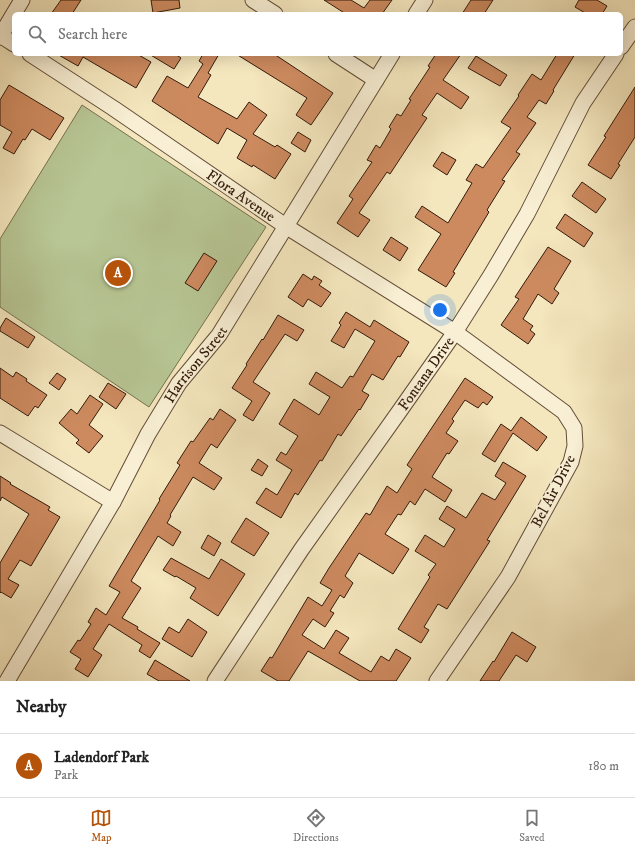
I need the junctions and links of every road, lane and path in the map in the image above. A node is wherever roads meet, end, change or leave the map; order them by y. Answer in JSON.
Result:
{"nodes":[{"id":1,"x":22,"y":0,"type":"edge"},
{"id":2,"x":253,"y":0,"type":"edge"},
{"id":3,"x":425,"y":0,"type":"edge"},
{"id":4,"x":15,"y":12,"type":"edge"},
{"id":5,"x":272,"y":12,"type":"edge"},
{"id":6,"x":417,"y":12,"type":"edge"},
{"id":7,"x":12,"y":16,"type":"edge"},
{"id":8,"x":635,"y":27,"type":"edge"},
{"id":9,"x":0,"y":36,"type":"edge"},
{"id":10,"x":12,"y":43,"type":"edge"},
{"id":11,"x":623,"y":44,"type":"edge"},
{"id":12,"x":33,"y":56,"type":"edge"},
{"id":13,"x":339,"y":56,"type":"edge"},
{"id":14,"x":391,"y":56,"type":"edge"},
{"id":15,"x":615,"y":56,"type":"edge"},
{"id":16,"x":376,"y":80,"type":"junction"},
{"id":17,"x":287,"y":227,"type":"junction"},
{"id":18,"x":455,"y":332,"type":"junction"},
{"id":19,"x":0,"y":433,"type":"edge"},
{"id":20,"x":113,"y":502,"type":"junction"},
{"id":21,"x":8,"y":681,"type":"edge"},
{"id":22,"x":215,"y":681,"type":"edge"},
{"id":23,"x":437,"y":681,"type":"edge"}],
"edges":[{"from":1,"to":4,"type":"street"},
{"from":2,"to":5,"type":"street"},
{"from":3,"to":6,"type":"street"},
{"from":7,"to":9,"type":"street"},
{"from":8,"to":11,"type":"street"},
{"from":9,"to":10,"type":"street"},
{"from":12,"to":17,"type":"street","name":"Flora Avenue"},
{"from":13,"to":16,"type":"street"},
{"from":14,"to":16,"type":"street","name":"Harrison Street"},
{"from":15,"to":18,"type":"street","name":"Fontana Drive"},
{"from":16,"to":17,"type":"street","name":"Harrison Street"},
{"from":17,"to":18,"type":"street","name":"Flora Avenue"},
{"from":17,"to":20,"type":"street","name":"Harrison Street"},
{"from":18,"to":22,"type":"street","name":"Fontana Drive"},
{"from":18,"to":23,"type":"street","name":"Bel Air Drive"},
{"from":19,"to":20,"type":"street"},
{"from":20,"to":21,"type":"street","name":"Harrison Street"}]}
